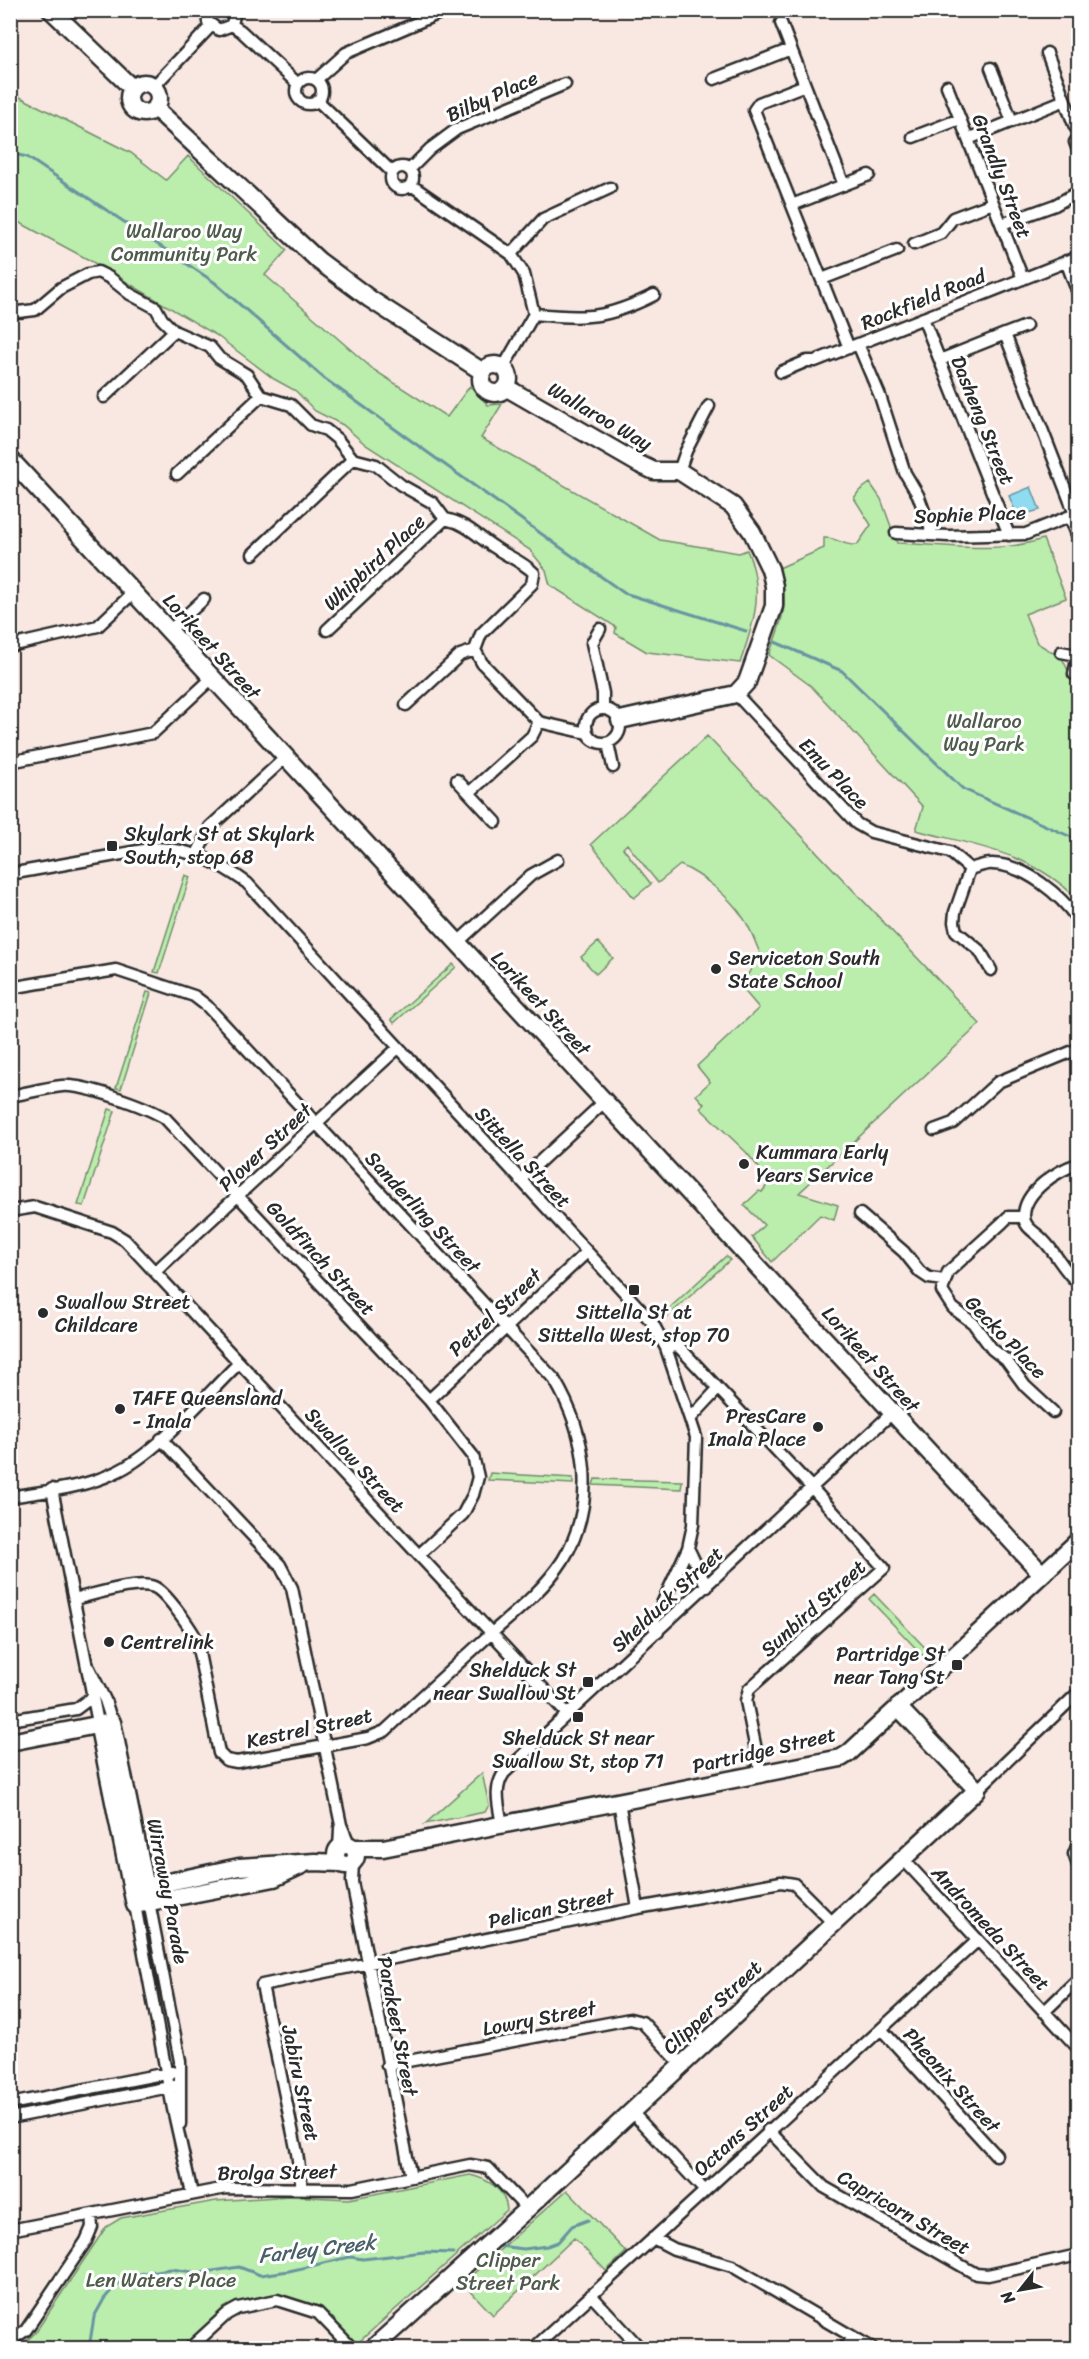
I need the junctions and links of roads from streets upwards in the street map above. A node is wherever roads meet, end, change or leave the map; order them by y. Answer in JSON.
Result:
{"nodes":[{"id":1,"x":51,"y":10,"type":"edge"},
{"id":2,"x":207,"y":10,"type":"edge"},
{"id":3,"x":235,"y":10,"type":"edge"},
{"id":4,"x":447,"y":10,"type":"edge"},
{"id":5,"x":781,"y":23,"type":"dead end"},
{"id":6,"x":232,"y":25,"type":"junction"},
{"id":7,"x":211,"y":26,"type":"junction"},
{"id":8,"x":791,"y":49,"type":"junction"},
{"id":9,"x":1047,"y":53,"type":"dead end"},
{"id":10,"x":991,"y":68,"type":"dead end"},
{"id":11,"x":714,"y":79,"type":"dead end"},
{"id":12,"x":316,"y":80,"type":"junction"},
{"id":13,"x":298,"y":84,"type":"junction"},
{"id":14,"x":565,"y":84,"type":"dead end"},
{"id":15,"x":805,"y":85,"type":"junction"},
{"id":16,"x":154,"y":86,"type":"junction"},
{"id":17,"x":947,"y":86,"type":"dead end"},
{"id":18,"x":132,"y":88,"type":"junction"},
{"id":19,"x":317,"y":100,"type":"junction"},
{"id":20,"x":1065,"y":100,"type":"junction"},
{"id":21,"x":155,"y":108,"type":"junction"},
{"id":22,"x":960,"y":118,"type":"junction"},
{"id":23,"x":1012,"y":121,"type":"junction"},
{"id":24,"x":1075,"y":127,"type":"dead end"},
{"id":25,"x":913,"y":137,"type":"dead end"},
{"id":26,"x":968,"y":139,"type":"junction"},
{"id":27,"x":409,"y":170,"type":"junction"},
{"id":28,"x":392,"y":172,"type":"junction"},
{"id":29,"x":869,"y":175,"type":"dead end"},
{"id":30,"x":411,"y":185,"type":"junction"},
{"id":31,"x":844,"y":185,"type":"junction"},
{"id":32,"x":610,"y":188,"type":"dead end"},
{"id":33,"x":1078,"y":192,"type":"edge"},
{"id":34,"x":993,"y":203,"type":"junction"},
{"id":35,"x":792,"y":205,"type":"junction"},
{"id":36,"x":1002,"y":224,"type":"junction"},
{"id":37,"x":914,"y":244,"type":"dead end"},
{"id":38,"x":897,"y":250,"type":"dead end"},
{"id":39,"x":512,"y":254,"type":"junction"},
{"id":40,"x":1078,"y":256,"type":"edge"},
{"id":41,"x":1066,"y":261,"type":"junction"},
{"id":42,"x":822,"y":279,"type":"junction"},
{"id":43,"x":1023,"y":279,"type":"junction"},
{"id":44,"x":1078,"y":293,"type":"edge"},
{"id":45,"x":654,"y":295,"type":"dead end"},
{"id":46,"x":13,"y":312,"type":"edge"},
{"id":47,"x":534,"y":314,"type":"junction"},
{"id":48,"x":923,"y":318,"type":"junction"},
{"id":49,"x":1026,"y":326,"type":"dead end"},
{"id":50,"x":174,"y":331,"type":"junction"},
{"id":51,"x":1005,"y":334,"type":"junction"},
{"id":52,"x":853,"y":346,"type":"junction"},
{"id":53,"x":940,"y":360,"type":"junction"},
{"id":54,"x":503,"y":368,"type":"junction"},
{"id":55,"x":483,"y":372,"type":"junction"},
{"id":56,"x":781,"y":372,"type":"dead end"},
{"id":57,"x":507,"y":388,"type":"junction"},
{"id":58,"x":261,"y":396,"type":"junction"},
{"id":59,"x":104,"y":397,"type":"dead end"},
{"id":60,"x":709,"y":406,"type":"dead end"},
{"id":61,"x":10,"y":459,"type":"edge"},
{"id":62,"x":353,"y":459,"type":"junction"},
{"id":63,"x":679,"y":471,"type":"junction"},
{"id":64,"x":177,"y":474,"type":"dead end"},
{"id":65,"x":1075,"y":515,"type":"edge"},
{"id":66,"x":445,"y":519,"type":"junction"},
{"id":67,"x":896,"y":533,"type":"dead end"},
{"id":68,"x":933,"y":535,"type":"junction"},
{"id":69,"x":1009,"y":535,"type":"junction"},
{"id":70,"x":1078,"y":537,"type":"edge"},
{"id":71,"x":253,"y":554,"type":"dead end"},
{"id":72,"x":134,"y":592,"type":"junction"},
{"id":73,"x":204,"y":599,"type":"dead end"},
{"id":74,"x":600,"y":629,"type":"dead end"},
{"id":75,"x":327,"y":630,"type":"dead end"},
{"id":76,"x":169,"y":631,"type":"junction"},
{"id":77,"x":10,"y":646,"type":"edge"},
{"id":78,"x":476,"y":650,"type":"junction"},
{"id":79,"x":1061,"y":652,"type":"dead end"},
{"id":80,"x":1078,"y":655,"type":"edge"},
{"id":81,"x":1074,"y":674,"type":"dead end"},
{"id":82,"x":212,"y":679,"type":"junction"},
{"id":83,"x":736,"y":694,"type":"junction"},
{"id":84,"x":406,"y":705,"type":"dead end"},
{"id":85,"x":603,"y":708,"type":"junction"},
{"id":86,"x":620,"y":720,"type":"junction"},
{"id":87,"x":539,"y":722,"type":"junction"},
{"id":88,"x":587,"y":733,"type":"junction"},
{"id":89,"x":608,"y":743,"type":"junction"},
{"id":90,"x":286,"y":757,"type":"junction"},
{"id":91,"x":10,"y":762,"type":"edge"},
{"id":92,"x":613,"y":767,"type":"dead end"},
{"id":93,"x":457,"y":780,"type":"dead end"},
{"id":94,"x":470,"y":792,"type":"junction"},
{"id":95,"x":496,"y":822,"type":"dead end"},
{"id":96,"x":197,"y":854,"type":"junction"},
{"id":97,"x":558,"y":860,"type":"dead end"},
{"id":98,"x":970,"y":868,"type":"junction"},
{"id":99,"x":10,"y":874,"type":"edge"},
{"id":100,"x":1078,"y":920,"type":"edge"},
{"id":101,"x":458,"y":943,"type":"junction"},
{"id":102,"x":991,"y":970,"type":"dead end"},
{"id":103,"x":10,"y":988,"type":"edge"},
{"id":104,"x":398,"y":1048,"type":"junction"},
{"id":105,"x":1078,"y":1049,"type":"edge"},
{"id":106,"x":10,"y":1096,"type":"edge"},
{"id":107,"x":604,"y":1102,"type":"junction"},
{"id":108,"x":316,"y":1124,"type":"junction"},
{"id":109,"x":934,"y":1130,"type":"dead end"},
{"id":110,"x":1078,"y":1164,"type":"edge"},
{"id":111,"x":520,"y":1180,"type":"junction"},
{"id":112,"x":238,"y":1196,"type":"junction"},
{"id":113,"x":10,"y":1211,"type":"edge"},
{"id":114,"x":860,"y":1214,"type":"dead end"},
{"id":115,"x":1024,"y":1216,"type":"junction"},
{"id":116,"x":586,"y":1252,"type":"junction"},
{"id":117,"x":156,"y":1271,"type":"junction"},
{"id":118,"x":944,"y":1280,"type":"junction"},
{"id":119,"x":1078,"y":1283,"type":"edge"},
{"id":120,"x":506,"y":1326,"type":"junction"},
{"id":121,"x":666,"y":1348,"type":"junction"},
{"id":122,"x":239,"y":1363,"type":"junction"},
{"id":123,"x":717,"y":1390,"type":"junction"},
{"id":124,"x":429,"y":1400,"type":"junction"},
{"id":125,"x":1053,"y":1412,"type":"dead end"},
{"id":126,"x":892,"y":1413,"type":"junction"},
{"id":127,"x":691,"y":1418,"type":"junction"},
{"id":128,"x":161,"y":1439,"type":"junction"},
{"id":129,"x":812,"y":1488,"type":"junction"},
{"id":130,"x":52,"y":1489,"type":"junction"},
{"id":131,"x":10,"y":1497,"type":"edge"},
{"id":132,"x":1078,"y":1541,"type":"edge"},
{"id":133,"x":688,"y":1548,"type":"junction"},
{"id":134,"x":420,"y":1554,"type":"junction"},
{"id":135,"x":1042,"y":1574,"type":"junction"},
{"id":136,"x":707,"y":1587,"type":"junction"},
{"id":137,"x":74,"y":1599,"type":"junction"},
{"id":138,"x":493,"y":1632,"type":"junction"},
{"id":139,"x":658,"y":1632,"type":"junction"},
{"id":140,"x":88,"y":1665,"type":"junction"},
{"id":141,"x":1078,"y":1694,"type":"edge"},
{"id":142,"x":92,"y":1697,"type":"junction"},
{"id":143,"x":898,"y":1707,"type":"junction"},
{"id":144,"x":44,"y":1713,"type":"junction"},
{"id":145,"x":567,"y":1714,"type":"junction"},
{"id":146,"x":10,"y":1720,"type":"edge"},
{"id":147,"x":105,"y":1722,"type":"junction"},
{"id":148,"x":62,"y":1731,"type":"junction"},
{"id":149,"x":10,"y":1742,"type":"edge"},
{"id":150,"x":325,"y":1747,"type":"junction"},
{"id":151,"x":761,"y":1774,"type":"junction"},
{"id":152,"x":977,"y":1790,"type":"junction"},
{"id":153,"x":619,"y":1802,"type":"junction"},
{"id":154,"x":502,"y":1825,"type":"junction"},
{"id":155,"x":1078,"y":1844,"type":"edge"},
{"id":156,"x":346,"y":1856,"type":"junction"},
{"id":157,"x":903,"y":1859,"type":"junction"},
{"id":158,"x":1078,"y":1865,"type":"edge"},
{"id":159,"x":140,"y":1896,"type":"junction"},
{"id":160,"x":638,"y":1908,"type":"junction"},
{"id":161,"x":833,"y":1923,"type":"junction"},
{"id":162,"x":978,"y":1940,"type":"junction"},
{"id":163,"x":368,"y":1964,"type":"junction"},
{"id":164,"x":1078,"y":1979,"type":"edge"},
{"id":165,"x":262,"y":1985,"type":"joint"},
{"id":166,"x":1044,"y":2012,"type":"junction"},
{"id":167,"x":882,"y":2030,"type":"junction"},
{"id":168,"x":1078,"y":2048,"type":"edge"},
{"id":169,"x":387,"y":2064,"type":"junction"},
{"id":170,"x":681,"y":2064,"type":"junction"},
{"id":171,"x":181,"y":2071,"type":"junction"},
{"id":172,"x":167,"y":2073,"type":"junction"},
{"id":173,"x":181,"y":2085,"type":"junction"},
{"id":174,"x":169,"y":2087,"type":"junction"},
{"id":175,"x":10,"y":2104,"type":"edge"},
{"id":176,"x":631,"y":2110,"type":"junction"},
{"id":177,"x":10,"y":2118,"type":"edge"},
{"id":178,"x":179,"y":2130,"type":"junction"},
{"id":179,"x":768,"y":2130,"type":"junction"},
{"id":180,"x":996,"y":2155,"type":"dead end"},
{"id":181,"x":411,"y":2177,"type":"junction"},
{"id":182,"x":302,"y":2188,"type":"junction"},
{"id":183,"x":704,"y":2190,"type":"junction"},
{"id":184,"x":192,"y":2194,"type":"junction"},
{"id":185,"x":527,"y":2209,"type":"junction"},
{"id":186,"x":91,"y":2215,"type":"junction"},
{"id":187,"x":10,"y":2230,"type":"edge"},
{"id":188,"x":653,"y":2238,"type":"junction"},
{"id":189,"x":1078,"y":2255,"type":"edge"},
{"id":190,"x":591,"y":2295,"type":"junction"},
{"id":191,"x":855,"y":2338,"type":"junction"},
{"id":192,"x":10,"y":2341,"type":"edge"},
{"id":193,"x":190,"y":2349,"type":"edge"},
{"id":194,"x":352,"y":2349,"type":"edge"},
{"id":195,"x":373,"y":2349,"type":"edge"},
{"id":196,"x":534,"y":2349,"type":"edge"},
{"id":197,"x":640,"y":2349,"type":"edge"},
{"id":198,"x":843,"y":2349,"type":"edge"},
{"id":199,"x":872,"y":2349,"type":"edge"}],
"edges":[{"from":1,"to":18,"type":"street"},
{"from":2,"to":7,"type":"street"},
{"from":3,"to":6,"type":"street"},
{"from":4,"to":12,"type":"street"},
{"from":5,"to":8,"type":"street"},
{"from":6,"to":7,"type":"street"},
{"from":6,"to":13,"type":"street"},
{"from":7,"to":16,"type":"street"},
{"from":8,"to":11,"type":"street"},
{"from":8,"to":15,"type":"street"},
{"from":9,"to":20,"type":"street"},
{"from":10,"to":23,"type":"street"},
{"from":12,"to":13,"type":"street"},
{"from":12,"to":19,"type":"street"},
{"from":13,"to":19,"type":"street"},
{"from":14,"to":27,"type":"street","name":"Bilby Place"},
{"from":15,"to":31,"type":"street"},
{"from":15,"to":35,"type":"street"},
{"from":16,"to":18,"type":"street"},
{"from":16,"to":21,"type":"street"},
{"from":17,"to":22,"type":"street","name":"Grandly Street"},
{"from":18,"to":21,"type":"street"},
{"from":19,"to":28,"type":"street"},
{"from":20,"to":23,"type":"street"},
{"from":20,"to":24,"type":"street"},
{"from":21,"to":55,"type":"street"},
{"from":22,"to":25,"type":"street"},
{"from":22,"to":26,"type":"street","name":"Grandly Street"},
{"from":23,"to":26,"type":"street"},
{"from":26,"to":34,"type":"street","name":"Grandly Street"},
{"from":27,"to":28,"type":"street"},
{"from":27,"to":30,"type":"street"},
{"from":28,"to":30,"type":"street"},
{"from":29,"to":31,"type":"street"},
{"from":30,"to":39,"type":"street"},
{"from":31,"to":35,"type":"street"},
{"from":32,"to":39,"type":"street"},
{"from":33,"to":36,"type":"street"},
{"from":34,"to":36,"type":"street","name":"Grandly Street"},
{"from":34,"to":37,"type":"street"},
{"from":35,"to":42,"type":"street"},
{"from":36,"to":43,"type":"street","name":"Grandly Street"},
{"from":38,"to":42,"type":"street"},
{"from":39,"to":47,"type":"street"},
{"from":40,"to":41,"type":"street","name":"Rockfield Road"},
{"from":41,"to":43,"type":"street","name":"Rockfield Road"},
{"from":41,"to":44,"type":"street"},
{"from":42,"to":52,"type":"street"},
{"from":43,"to":48,"type":"street","name":"Rockfield Road"},
{"from":45,"to":47,"type":"street"},
{"from":46,"to":50,"type":"street"},
{"from":47,"to":54,"type":"street"},
{"from":48,"to":52,"type":"street","name":"Rockfield Road"},
{"from":48,"to":53,"type":"street","name":"Dasheng Street"},
{"from":49,"to":51,"type":"street"},
{"from":50,"to":58,"type":"street"},
{"from":50,"to":59,"type":"street"},
{"from":51,"to":53,"type":"street"},
{"from":51,"to":65,"type":"street"},
{"from":52,"to":56,"type":"street","name":"Rockfield Road"},
{"from":52,"to":68,"type":"street"},
{"from":53,"to":69,"type":"street","name":"Dasheng Street"},
{"from":54,"to":55,"type":"street"},
{"from":54,"to":57,"type":"street"},
{"from":55,"to":57,"type":"street"},
{"from":57,"to":63,"type":"street","name":"Wallaroo Way"},
{"from":58,"to":62,"type":"street"},
{"from":58,"to":64,"type":"street"},
{"from":60,"to":63,"type":"street"},
{"from":61,"to":72,"type":"street","name":"Lorikeet Street"},
{"from":62,"to":66,"type":"street"},
{"from":62,"to":71,"type":"street"},
{"from":63,"to":83,"type":"street","name":"Wallaroo Way"},
{"from":65,"to":69,"type":"street","name":"Sophie Place"},
{"from":65,"to":70,"type":"street"},
{"from":66,"to":75,"type":"street","name":"Whipbird Place"},
{"from":66,"to":78,"type":"street"},
{"from":67,"to":68,"type":"street","name":"Sophie Place"},
{"from":68,"to":69,"type":"street","name":"Sophie Place"},
{"from":72,"to":76,"type":"street","name":"Lorikeet Street"},
{"from":72,"to":77,"type":"street"},
{"from":73,"to":76,"type":"street"},
{"from":74,"to":85,"type":"street"},
{"from":76,"to":82,"type":"street","name":"Lorikeet Street"},
{"from":78,"to":84,"type":"street"},
{"from":78,"to":87,"type":"street"},
{"from":79,"to":80,"type":"street"},
{"from":80,"to":81,"type":"street"},
{"from":82,"to":90,"type":"street","name":"Lorikeet Street"},
{"from":82,"to":91,"type":"street"},
{"from":83,"to":86,"type":"street"},
{"from":83,"to":98,"type":"street","name":"Emu Place"},
{"from":85,"to":86,"type":"street"},
{"from":85,"to":88,"type":"street"},
{"from":86,"to":89,"type":"street"},
{"from":87,"to":88,"type":"street"},
{"from":87,"to":94,"type":"street"},
{"from":88,"to":89,"type":"street"},
{"from":89,"to":92,"type":"street"},
{"from":90,"to":96,"type":"street"},
{"from":90,"to":101,"type":"street","name":"Lorikeet Street"},
{"from":93,"to":94,"type":"street"},
{"from":94,"to":95,"type":"street"},
{"from":96,"to":99,"type":"street","name":"Sittella Street"},
{"from":96,"to":104,"type":"street","name":"Sittella Street"},
{"from":97,"to":101,"type":"street"},
{"from":98,"to":100,"type":"street"},
{"from":98,"to":102,"type":"street"},
{"from":101,"to":107,"type":"street","name":"Lorikeet Street"},
{"from":103,"to":108,"type":"street","name":"Sanderling Street"},
{"from":104,"to":108,"type":"street","name":"Plover Street"},
{"from":104,"to":111,"type":"street","name":"Sittella Street"},
{"from":105,"to":109,"type":"street"},
{"from":106,"to":112,"type":"street","name":"Goldfinch Street"},
{"from":107,"to":111,"type":"street"},
{"from":107,"to":126,"type":"street","name":"Lorikeet Street"},
{"from":108,"to":112,"type":"street","name":"Plover Street"},
{"from":108,"to":120,"type":"street","name":"Sanderling Street"},
{"from":110,"to":115,"type":"street"},
{"from":111,"to":116,"type":"street","name":"Sittella Street"},
{"from":112,"to":117,"type":"street","name":"Plover Street"},
{"from":112,"to":124,"type":"street","name":"Goldfinch Street"},
{"from":113,"to":117,"type":"street","name":"Swallow Street"},
{"from":114,"to":118,"type":"street"},
{"from":115,"to":118,"type":"street"},
{"from":115,"to":119,"type":"street"},
{"from":116,"to":120,"type":"street","name":"Petrel Street"},
{"from":116,"to":121,"type":"street","name":"Sittella Street"},
{"from":117,"to":122,"type":"street","name":"Swallow Street"},
{"from":118,"to":125,"type":"street","name":"Gecko Place"},
{"from":120,"to":124,"type":"street","name":"Petrel Street"},
{"from":120,"to":138,"type":"street","name":"Sanderling Street"},
{"from":121,"to":123,"type":"street"},
{"from":121,"to":127,"type":"street","name":"Sittella Street"},
{"from":122,"to":128,"type":"street"},
{"from":122,"to":134,"type":"street","name":"Swallow Street"},
{"from":123,"to":127,"type":"street"},
{"from":123,"to":129,"type":"street"},
{"from":124,"to":134,"type":"street","name":"Goldfinch Street"},
{"from":126,"to":129,"type":"street","name":"Shelduck Street"},
{"from":126,"to":135,"type":"street","name":"Lorikeet Street"},
{"from":127,"to":133,"type":"street","name":"Sittella Street"},
{"from":128,"to":130,"type":"street"},
{"from":128,"to":150,"type":"street","name":"Parakeet Street"},
{"from":129,"to":136,"type":"street","name":"Shelduck Street"},
{"from":129,"to":151,"type":"street","name":"Sunbird Street"},
{"from":130,"to":131,"type":"street"},
{"from":130,"to":137,"type":"street","name":"Wirraway Parade"},
{"from":132,"to":135,"type":"street","name":"Partridge Street"},
{"from":133,"to":136,"type":"street"},
{"from":133,"to":139,"type":"street","name":"Sittella Street"},
{"from":134,"to":138,"type":"street","name":"Swallow Street"},
{"from":135,"to":143,"type":"street","name":"Partridge Street"},
{"from":136,"to":139,"type":"street","name":"Shelduck Street"},
{"from":137,"to":140,"type":"street","name":"Wirraway Parade"},
{"from":137,"to":150,"type":"street","name":"Kestrel Street"},
{"from":138,"to":145,"type":"street","name":"Swallow Street"},
{"from":138,"to":150,"type":"street","name":"Kestrel Street"},
{"from":139,"to":145,"type":"street","name":"Shelduck Street"},
{"from":140,"to":142,"type":"street","name":"Wirraway Parade"},
{"from":140,"to":147,"type":"street","name":"Wirraway Parade"},
{"from":141,"to":152,"type":"street","name":"Clipper Street"},
{"from":142,"to":144,"type":"street"},
{"from":142,"to":147,"type":"street","name":"Wirraway Parade"},
{"from":143,"to":151,"type":"street","name":"Partridge Street"},
{"from":143,"to":152,"type":"street"},
{"from":144,"to":146,"type":"street"},
{"from":144,"to":148,"type":"street"},
{"from":145,"to":154,"type":"street","name":"Shelduck Street"},
{"from":147,"to":148,"type":"street"},
{"from":147,"to":159,"type":"street","name":"Wirraway Parade"},
{"from":148,"to":149,"type":"street"},
{"from":150,"to":156,"type":"street","name":"Parakeet Street"},
{"from":151,"to":153,"type":"street","name":"Partridge Street"},
{"from":152,"to":157,"type":"street","name":"Clipper Street"},
{"from":153,"to":154,"type":"street","name":"Partridge Street"},
{"from":153,"to":160,"type":"street"},
{"from":154,"to":156,"type":"street","name":"Partridge Street"},
{"from":155,"to":158,"type":"street"},
{"from":156,"to":159,"type":"street","name":"Partridge Street"},
{"from":156,"to":163,"type":"street","name":"Parakeet Street"},
{"from":157,"to":161,"type":"street","name":"Clipper Street"},
{"from":157,"to":162,"type":"street","name":"Andromeda Street"},
{"from":159,"to":171,"type":"street","name":"Wirraway Parade"},
{"from":159,"to":172,"type":"street","name":"Wirraway Parade"},
{"from":160,"to":161,"type":"street","name":"Pelican Street"},
{"from":160,"to":163,"type":"street","name":"Pelican Street"},
{"from":161,"to":170,"type":"street","name":"Clipper Street"},
{"from":162,"to":166,"type":"street","name":"Andromeda Street"},
{"from":162,"to":167,"type":"street","name":"Octans Street"},
{"from":163,"to":165,"type":"street","name":"Pelican Street"},
{"from":163,"to":169,"type":"street","name":"Parakeet Street"},
{"from":164,"to":166,"type":"street"},
{"from":165,"to":182,"type":"street","name":"Jabiru Street"},
{"from":166,"to":168,"type":"street","name":"Andromeda Street"},
{"from":167,"to":179,"type":"street","name":"Octans Street"},
{"from":167,"to":180,"type":"street","name":"Pheonix Street"},
{"from":169,"to":170,"type":"street","name":"Lowry Street"},
{"from":169,"to":181,"type":"street","name":"Parakeet Street"},
{"from":170,"to":176,"type":"street","name":"Clipper Street"},
{"from":171,"to":172,"type":"street"},
{"from":171,"to":173,"type":"street","name":"Wirraway Parade"},
{"from":172,"to":174,"type":"street","name":"Wirraway Parade"},
{"from":172,"to":175,"type":"street"},
{"from":173,"to":174,"type":"street"},
{"from":173,"to":178,"type":"street","name":"Wirraway Parade"},
{"from":174,"to":177,"type":"street"},
{"from":174,"to":178,"type":"street","name":"Wirraway Parade"},
{"from":176,"to":183,"type":"street"},
{"from":176,"to":185,"type":"street","name":"Clipper Street"},
{"from":178,"to":184,"type":"street","name":"Wirraway Parade"},
{"from":179,"to":183,"type":"street","name":"Octans Street"},
{"from":179,"to":189,"type":"street","name":"Capricorn Street"},
{"from":181,"to":182,"type":"street","name":"Brolga Street"},
{"from":181,"to":185,"type":"street","name":"Brolga Street"},
{"from":182,"to":184,"type":"street","name":"Brolga Street"},
{"from":183,"to":188,"type":"street","name":"Octans Street"},
{"from":184,"to":186,"type":"street","name":"Brolga Street"},
{"from":185,"to":195,"type":"street","name":"Clipper Street"},
{"from":186,"to":187,"type":"street","name":"Brolga Street"},
{"from":186,"to":192,"type":"street"},
{"from":188,"to":190,"type":"street","name":"Octans Street"},
{"from":188,"to":191,"type":"street"},
{"from":190,"to":196,"type":"street","name":"Octans Street"},
{"from":190,"to":197,"type":"street"},
{"from":191,"to":198,"type":"street"},
{"from":191,"to":199,"type":"street"},
{"from":193,"to":194,"type":"street"}]}
